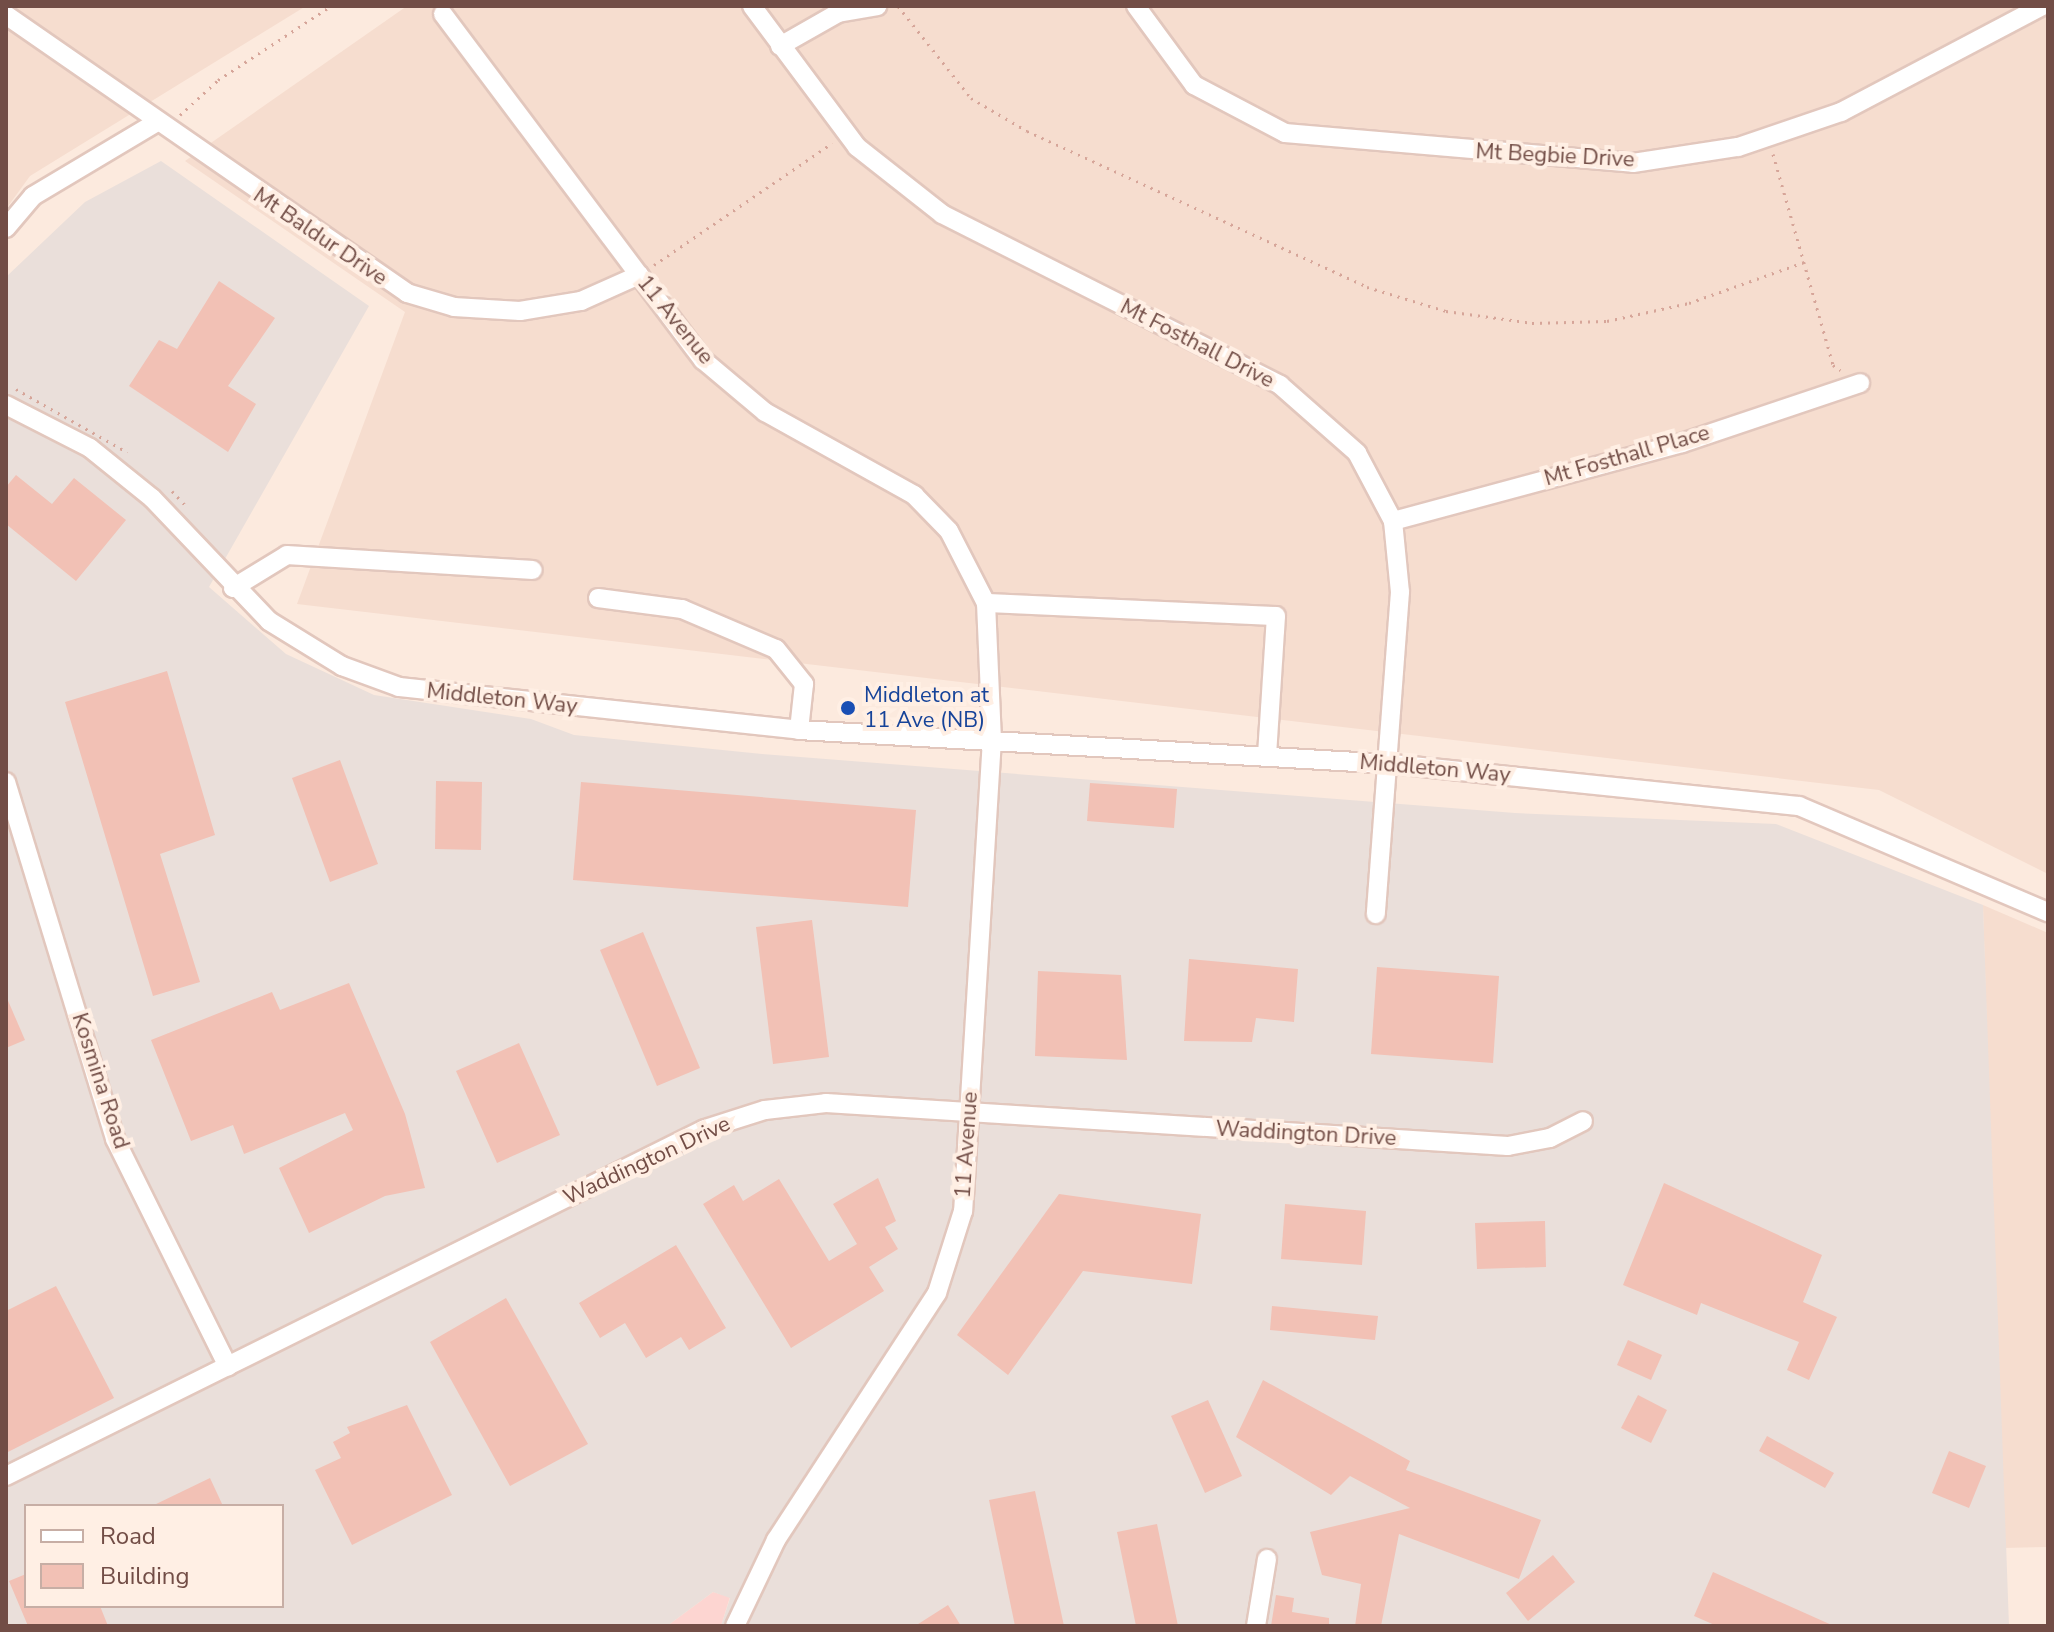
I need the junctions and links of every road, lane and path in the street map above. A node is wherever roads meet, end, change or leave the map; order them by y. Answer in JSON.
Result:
{"nodes":[{"id":1,"x":331,"y":6,"type":"edge"},
{"id":2,"x":752,"y":6,"type":"edge"},
{"id":3,"x":877,"y":6,"type":"edge"},
{"id":4,"x":898,"y":6,"type":"edge"},
{"id":5,"x":1136,"y":6,"type":"edge"},
{"id":6,"x":2042,"y":6,"type":"edge"},
{"id":7,"x":443,"y":14,"type":"dead end"},
{"id":8,"x":6,"y":15,"type":"edge"},
{"id":9,"x":780,"y":46,"type":"junction"},
{"id":10,"x":154,"y":124,"type":"junction"},
{"id":11,"x":841,"y":130,"type":"junction"},
{"id":12,"x":1780,"y":172,"type":"dead end"},
{"id":13,"x":6,"y":228,"type":"edge"},
{"id":14,"x":664,"y":258,"type":"dead end"},
{"id":15,"x":1807,"y":261,"type":"junction"},
{"id":16,"x":639,"y":275,"type":"junction"},
{"id":17,"x":1860,"y":383,"type":"joint"},
{"id":18,"x":6,"y":405,"type":"edge"},
{"id":19,"x":1393,"y":521,"type":"junction"},
{"id":20,"x":533,"y":570,"type":"dead end"},
{"id":21,"x":233,"y":588,"type":"junction"},
{"id":22,"x":598,"y":598,"type":"dead end"},
{"id":23,"x":986,"y":603,"type":"junction"},
{"id":24,"x":799,"y":730,"type":"junction"},
{"id":25,"x":992,"y":739,"type":"junction"},
{"id":26,"x":1267,"y":755,"type":"junction"},
{"id":27,"x":1392,"y":764,"type":"junction"},
{"id":28,"x":6,"y":782,"type":"edge"},
{"id":29,"x":2048,"y":912,"type":"edge"},
{"id":30,"x":1376,"y":914,"type":"dead end"},
{"id":31,"x":970,"y":1114,"type":"junction"},
{"id":32,"x":1583,"y":1121,"type":"dead end"},
{"id":33,"x":228,"y":1367,"type":"junction"},
{"id":34,"x":6,"y":1476,"type":"edge"},
{"id":35,"x":1267,"y":1559,"type":"dead end"},
{"id":36,"x":735,"y":1626,"type":"edge"},
{"id":37,"x":1256,"y":1626,"type":"edge"}],
"edges":[{"from":1,"to":10,"type":"path"},
{"from":2,"to":9,"type":"street","name":"Mt Fosthall Drive"},
{"from":3,"to":9,"type":"street"},
{"from":4,"to":15,"type":"path"},
{"from":5,"to":6,"type":"street","name":"Mt Begbie Drive"},
{"from":7,"to":16,"type":"street","name":"11 Avenue"},
{"from":8,"to":10,"type":"street","name":"Mt Baldur Drive"},
{"from":9,"to":11,"type":"street","name":"Mt Fosthall Drive"},
{"from":10,"to":13,"type":"street"},
{"from":10,"to":16,"type":"street","name":"Mt Baldur Drive"},
{"from":11,"to":14,"type":"path"},
{"from":11,"to":19,"type":"street","name":"Mt Fosthall Drive"},
{"from":12,"to":15,"type":"path"},
{"from":15,"to":17,"type":"path"},
{"from":16,"to":23,"type":"street","name":"11 Avenue"},
{"from":17,"to":19,"type":"street","name":"Mt Fosthall Place"},
{"from":18,"to":21,"type":"street","name":"Middleton Way"},
{"from":19,"to":27,"type":"street","name":"Mt Fosthall Drive"},
{"from":20,"to":21,"type":"street"},
{"from":21,"to":24,"type":"street","name":"Middleton Way"},
{"from":22,"to":24,"type":"street"},
{"from":23,"to":25,"type":"street","name":"11 Avenue"},
{"from":23,"to":26,"type":"street"},
{"from":24,"to":25,"type":"street","name":"Middleton Way"},
{"from":25,"to":26,"type":"street","name":"Middleton Way"},
{"from":25,"to":31,"type":"street","name":"11 Avenue"},
{"from":26,"to":27,"type":"street","name":"Middleton Way"},
{"from":27,"to":29,"type":"street","name":"Middleton Way"},
{"from":27,"to":30,"type":"street","name":"Mt Fosthall Drive"},
{"from":28,"to":33,"type":"street","name":"Kosmina Road"},
{"from":31,"to":32,"type":"street","name":"Waddington Drive"},
{"from":31,"to":33,"type":"street","name":"Waddington Drive"},
{"from":31,"to":36,"type":"street","name":"11 Avenue"},
{"from":33,"to":34,"type":"street","name":"Waddington Drive"},
{"from":35,"to":37,"type":"street"}]}
